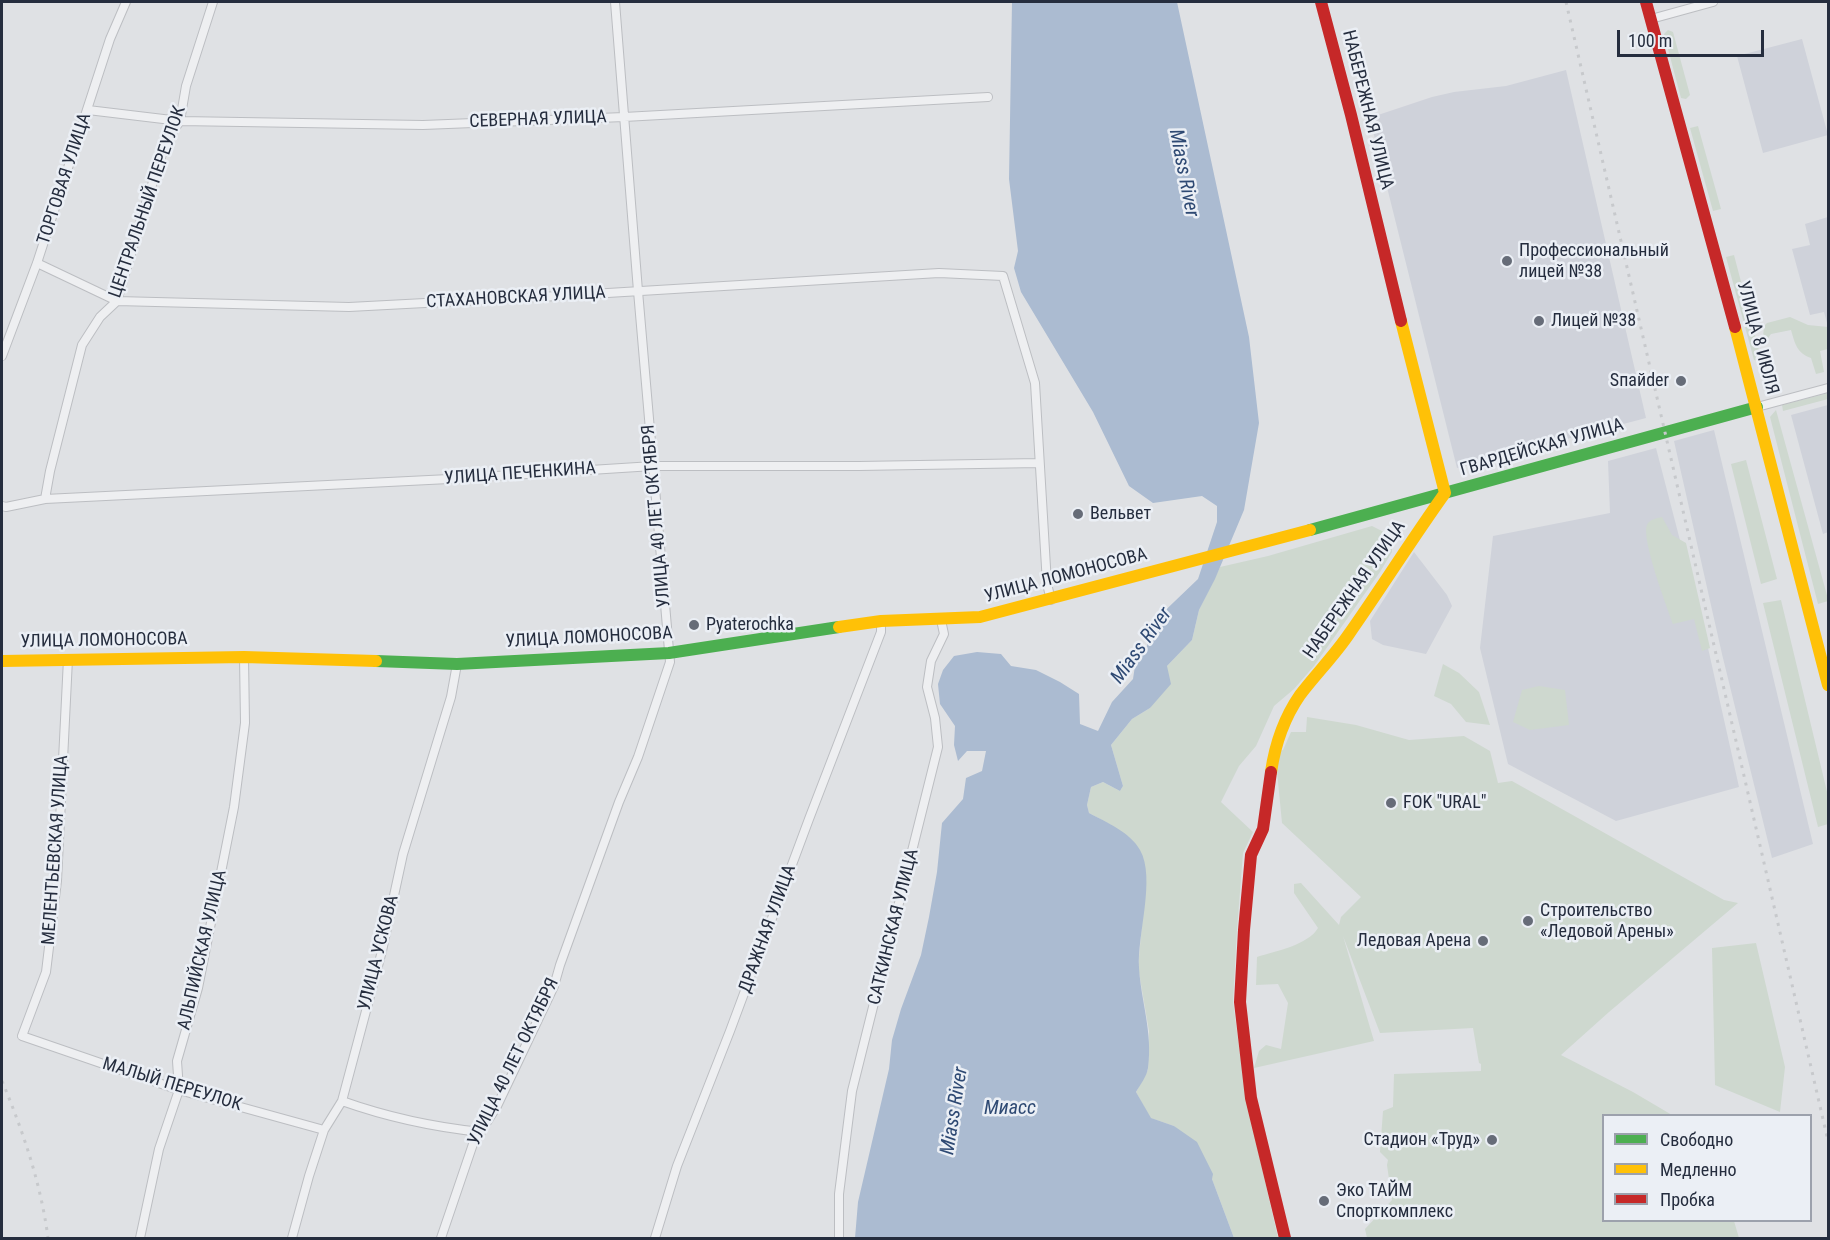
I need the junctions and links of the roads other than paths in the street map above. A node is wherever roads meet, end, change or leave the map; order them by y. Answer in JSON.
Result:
{"nodes":[{"id":1,"x":126,"y":2,"type":"edge"},
{"id":2,"x":213,"y":2,"type":"edge"},
{"id":3,"x":615,"y":2,"type":"edge"},
{"id":4,"x":1320,"y":2,"type":"edge"},
{"id":5,"x":1646,"y":2,"type":"edge"},
{"id":6,"x":1713,"y":2,"type":"edge"},
{"id":7,"x":1651,"y":19,"type":"junction"},
{"id":8,"x":987,"y":97,"type":"dead end"},
{"id":9,"x":88,"y":110,"type":"junction"},
{"id":10,"x":624,"y":117,"type":"junction"},
{"id":11,"x":180,"y":122,"type":"junction"},
{"id":12,"x":37,"y":263,"type":"junction"},
{"id":13,"x":638,"y":291,"type":"junction"},
{"id":14,"x":117,"y":301,"type":"junction"},
{"id":15,"x":2,"y":356,"type":"edge"},
{"id":16,"x":1828,"y":388,"type":"edge"},
{"id":17,"x":1758,"y":407,"type":"junction"},
{"id":18,"x":1039,"y":463,"type":"junction"},
{"id":19,"x":653,"y":466,"type":"junction"},
{"id":20,"x":1445,"y":494,"type":"junction"},
{"id":21,"x":45,"y":499,"type":"junction"},
{"id":22,"x":2,"y":506,"type":"edge"},
{"id":23,"x":1170,"y":568,"type":"joint"},
{"id":24,"x":1051,"y":600,"type":"junction"},
{"id":25,"x":941,"y":620,"type":"junction"},
{"id":26,"x":881,"y":621,"type":"junction"},
{"id":27,"x":669,"y":653,"type":"junction"},
{"id":28,"x":244,"y":657,"type":"junction"},
{"id":29,"x":68,"y":659,"type":"junction"},
{"id":30,"x":2,"y":661,"type":"edge"},
{"id":31,"x":457,"y":664,"type":"junction"},
{"id":32,"x":1828,"y":685,"type":"edge"},
{"id":33,"x":22,"y":1036,"type":"joint"},
{"id":34,"x":179,"y":1090,"type":"junction"},
{"id":35,"x":342,"y":1101,"type":"junction"},
{"id":36,"x":324,"y":1130,"type":"junction"},
{"id":37,"x":481,"y":1132,"type":"junction"},
{"id":38,"x":140,"y":1239,"type":"edge"},
{"id":39,"x":292,"y":1239,"type":"edge"},
{"id":40,"x":441,"y":1239,"type":"edge"},
{"id":41,"x":655,"y":1239,"type":"edge"},
{"id":42,"x":839,"y":1239,"type":"edge"},
{"id":43,"x":1285,"y":1239,"type":"edge"}],
"edges":[{"from":1,"to":9,"type":"street","name":"ТОРГОВАЯ УЛИЦА"},
{"from":2,"to":11,"type":"street","name":"ЦЕНТРАЛЬНЫЙ ПЕРЕУЛОК"},
{"from":3,"to":10,"type":"street","name":"УЛИЦА 40 ЛЕТ ОКТЯБРЯ"},
{"from":4,"to":20,"type":"street","name":"НАБЕРЕЖНАЯ УЛИЦА"},
{"from":5,"to":7,"type":"street","name":"УЛИЦА 8 ИЮЛЯ"},
{"from":6,"to":7,"type":"street"},
{"from":7,"to":17,"type":"street","name":"УЛИЦА 8 ИЮЛЯ"},
{"from":8,"to":10,"type":"street","name":"СЕВЕРНАЯ УЛИЦА"},
{"from":9,"to":11,"type":"street","name":"СЕВЕРНАЯ УЛИЦА"},
{"from":9,"to":12,"type":"street","name":"ТОРГОВАЯ УЛИЦА"},
{"from":10,"to":11,"type":"street","name":"СЕВЕРНАЯ УЛИЦА"},
{"from":10,"to":13,"type":"street","name":"УЛИЦА 40 ЛЕТ ОКТЯБРЯ"},
{"from":11,"to":14,"type":"street","name":"ЦЕНТРАЛЬНЫЙ ПЕРЕУЛОК"},
{"from":12,"to":14,"type":"street","name":"СТАХАНОВСКАЯ УЛИЦА"},
{"from":12,"to":15,"type":"street","name":"ТОРГОВАЯ УЛИЦА"},
{"from":13,"to":14,"type":"street","name":"СТАХАНОВСКАЯ УЛИЦА"},
{"from":13,"to":18,"type":"street","name":"СТАХАНОВСКАЯ УЛИЦА"},
{"from":13,"to":19,"type":"street","name":"УЛИЦА 40 ЛЕТ ОКТЯБРЯ"},
{"from":14,"to":21,"type":"street","name":"ЦЕНТРАЛЬНЫЙ ПЕРЕУЛОК"},
{"from":16,"to":17,"type":"street","name":"ГВАРДЕЙСКАЯ УЛИЦА"},
{"from":17,"to":20,"type":"street","name":"ГВАРДЕЙСКАЯ УЛИЦА"},
{"from":17,"to":32,"type":"street","name":"УЛИЦА 8 ИЮЛЯ"},
{"from":18,"to":19,"type":"street","name":"УЛИЦА ПЕЧЕНКИНА"},
{"from":18,"to":24,"type":"street"},
{"from":19,"to":21,"type":"street","name":"УЛИЦА ПЕЧЕНКИНА"},
{"from":19,"to":27,"type":"street","name":"УЛИЦА 40 ЛЕТ ОКТЯБРЯ"},
{"from":20,"to":23,"type":"street","name":"ГВАРДЕЙСКАЯ УЛИЦА"},
{"from":20,"to":43,"type":"street","name":"НАБЕРЕЖНАЯ УЛИЦА"},
{"from":21,"to":22,"type":"street","name":"УЛИЦА ПЕЧЕНКИНА"},
{"from":23,"to":24,"type":"street","name":"УЛИЦА ЛОМОНОСОВА"},
{"from":24,"to":25,"type":"street","name":"УЛИЦА ЛОМОНОСОВА"},
{"from":25,"to":26,"type":"street","name":"УЛИЦА ЛОМОНОСОВА"},
{"from":25,"to":42,"type":"street","name":"САТКИНСКАЯ УЛИЦА"},
{"from":26,"to":27,"type":"street","name":"УЛИЦА ЛОМОНОСОВА"},
{"from":26,"to":41,"type":"street","name":"ДРАЖНАЯ УЛИЦА"},
{"from":27,"to":31,"type":"street","name":"УЛИЦА ЛОМОНОСОВА"},
{"from":27,"to":37,"type":"street","name":"УЛИЦА 40 ЛЕТ ОКТЯБРЯ"},
{"from":28,"to":29,"type":"street","name":"УЛИЦА ЛОМОНОСОВА"},
{"from":28,"to":31,"type":"street","name":"УЛИЦА ЛОМОНОСОВА"},
{"from":28,"to":34,"type":"street","name":"АЛЬПИЙСКАЯ УЛИЦА"},
{"from":29,"to":30,"type":"street","name":"УЛИЦА ЛОМОНОСОВА"},
{"from":29,"to":33,"type":"street","name":"МЕЛЕНТЬЕВСКАЯ УЛИЦА"},
{"from":31,"to":35,"type":"street","name":"УЛИЦА УСКОВА"},
{"from":33,"to":34,"type":"street","name":"МАЛЫЙ ПЕРЕУЛОК"},
{"from":34,"to":36,"type":"street","name":"МАЛЫЙ ПЕРЕУЛОК"},
{"from":34,"to":38,"type":"street","name":"АЛЬПИЙСКАЯ УЛИЦА"},
{"from":35,"to":36,"type":"street","name":"УЛИЦА УСКОВА"},
{"from":35,"to":37,"type":"street"},
{"from":36,"to":39,"type":"street","name":"УЛИЦА УСКОВА"},
{"from":37,"to":40,"type":"street","name":"УЛИЦА 40 ЛЕТ ОКТЯБРЯ"}]}
